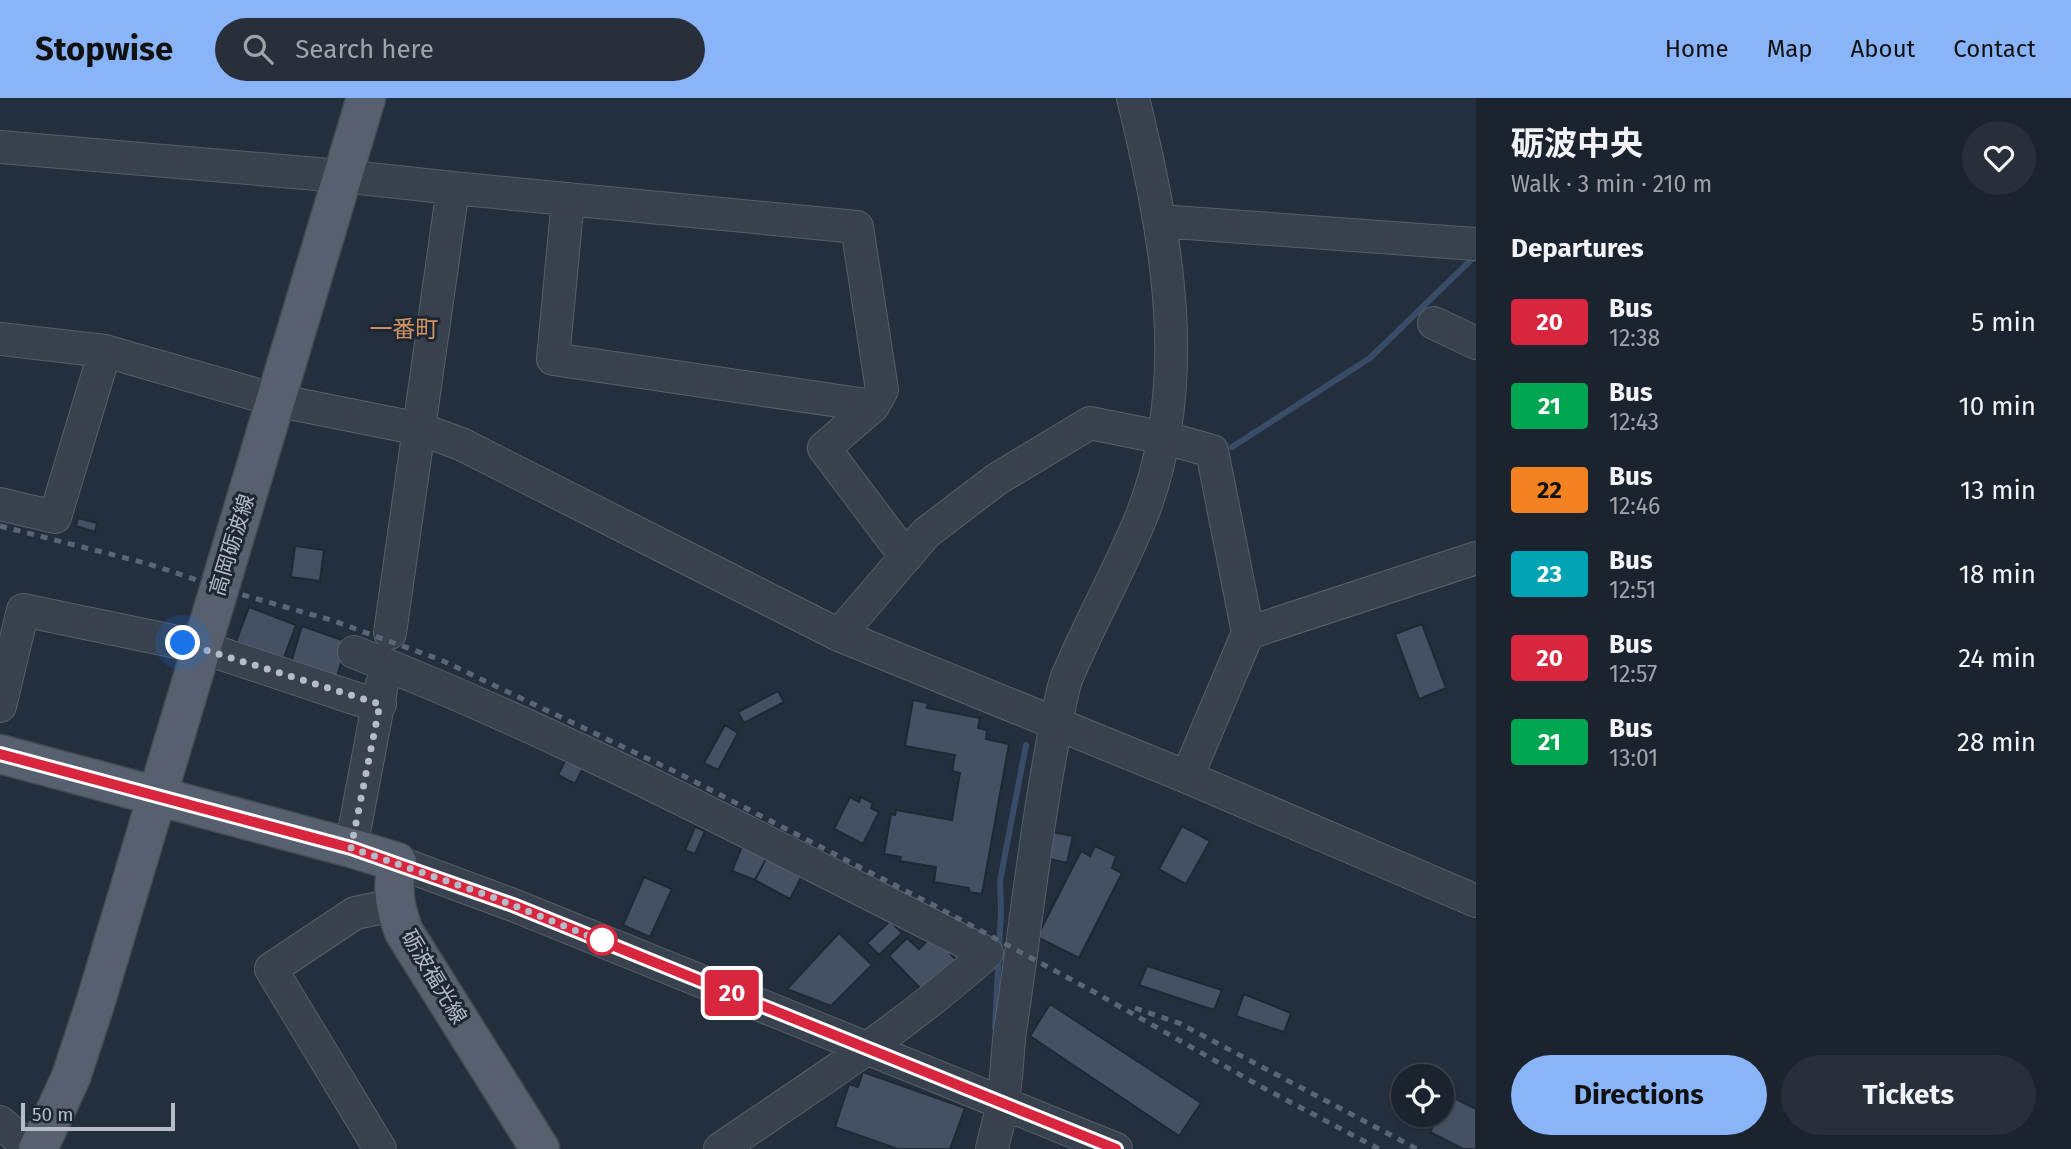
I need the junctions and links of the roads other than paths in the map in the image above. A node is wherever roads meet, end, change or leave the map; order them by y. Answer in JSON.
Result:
{"nodes":[{"id":1,"x":366,"y":98,"type":"edge"},
{"id":2,"x":1133,"y":98,"type":"edge"},
{"id":3,"x":0,"y":147,"type":"edge"},
{"id":4,"x":341,"y":176,"type":"junction"},
{"id":5,"x":453,"y":188,"type":"junction"},
{"id":6,"x":568,"y":199,"type":"junction"},
{"id":7,"x":1160,"y":221,"type":"junction"},
{"id":8,"x":1476,"y":244,"type":"edge"},
{"id":9,"x":1434,"y":323,"type":"dead end"},
{"id":10,"x":0,"y":339,"type":"edge"},
{"id":11,"x":1476,"y":343,"type":"edge"},
{"id":12,"x":105,"y":351,"type":"junction"},
{"id":13,"x":275,"y":400,"type":"junction"},
{"id":14,"x":873,"y":406,"type":"junction"},
{"id":15,"x":420,"y":429,"type":"junction"},
{"id":16,"x":1165,"y":438,"type":"junction"},
{"id":17,"x":0,"y":504,"type":"edge"},
{"id":18,"x":906,"y":557,"type":"junction"},
{"id":19,"x":1476,"y":558,"type":"edge"},
{"id":20,"x":390,"y":633,"type":"dead end"},
{"id":21,"x":1248,"y":633,"type":"junction"},
{"id":22,"x":839,"y":635,"type":"junction"},
{"id":23,"x":201,"y":647,"type":"junction"},
{"id":24,"x":355,"y":652,"type":"dead end"},
{"id":25,"x":385,"y":664,"type":"junction"},
{"id":26,"x":380,"y":704,"type":"junction"},
{"id":27,"x":0,"y":706,"type":"edge"},
{"id":28,"x":1056,"y":724,"type":"junction"},
{"id":29,"x":0,"y":754,"type":"edge"},
{"id":30,"x":1187,"y":777,"type":"junction"},
{"id":31,"x":156,"y":795,"type":"junction"},
{"id":32,"x":351,"y":848,"type":"junction"},
{"id":33,"x":397,"y":862,"type":"junction"},
{"id":34,"x":1476,"y":901,"type":"edge"},
{"id":35,"x":394,"y":905,"type":"junction"},
{"id":36,"x":868,"y":1048,"type":"junction"},
{"id":37,"x":1003,"y":1101,"type":"junction"},
{"id":38,"x":0,"y":1122,"type":"edge"},
{"id":39,"x":31,"y":1149,"type":"edge"},
{"id":40,"x":38,"y":1149,"type":"edge"},
{"id":41,"x":380,"y":1149,"type":"edge"},
{"id":42,"x":540,"y":1149,"type":"edge"},
{"id":43,"x":720,"y":1149,"type":"edge"},
{"id":44,"x":992,"y":1149,"type":"edge"},
{"id":45,"x":1116,"y":1149,"type":"edge"}],
"edges":[{"from":1,"to":4,"type":"main road","name":"高岡砺波線"},
{"from":2,"to":7,"type":"street"},
{"from":3,"to":4,"type":"street"},
{"from":4,"to":5,"type":"street"},
{"from":4,"to":13,"type":"main road","name":"高岡砺波線"},
{"from":5,"to":6,"type":"street"},
{"from":5,"to":15,"type":"street"},
{"from":6,"to":14,"type":"street"},
{"from":6,"to":14,"type":"street"},
{"from":7,"to":8,"type":"street"},
{"from":7,"to":16,"type":"street"},
{"from":9,"to":11,"type":"street"},
{"from":10,"to":12,"type":"street"},
{"from":12,"to":13,"type":"street"},
{"from":12,"to":17,"type":"street"},
{"from":13,"to":15,"type":"street"},
{"from":13,"to":23,"type":"main road","name":"高岡砺波線"},
{"from":14,"to":18,"type":"street"},
{"from":15,"to":20,"type":"street"},
{"from":15,"to":22,"type":"street"},
{"from":16,"to":18,"type":"street"},
{"from":16,"to":21,"type":"street"},
{"from":16,"to":28,"type":"street"},
{"from":18,"to":22,"type":"street"},
{"from":19,"to":21,"type":"street"},
{"from":21,"to":30,"type":"street"},
{"from":22,"to":28,"type":"street"},
{"from":23,"to":26,"type":"street"},
{"from":23,"to":27,"type":"street"},
{"from":23,"to":31,"type":"main road","name":"高岡砺波線"},
{"from":24,"to":25,"type":"street"},
{"from":25,"to":26,"type":"street"},
{"from":25,"to":36,"type":"street"},
{"from":26,"to":32,"type":"street"},
{"from":28,"to":30,"type":"street"},
{"from":28,"to":37,"type":"street"},
{"from":29,"to":31,"type":"main road"},
{"from":30,"to":34,"type":"street"},
{"from":31,"to":32,"type":"main road"},
{"from":31,"to":40,"type":"main road","name":"高岡砺波線"},
{"from":32,"to":33,"type":"main road"},
{"from":33,"to":35,"type":"main road","name":"砺波福光線"},
{"from":33,"to":36,"type":"street"},
{"from":35,"to":41,"type":"street"},
{"from":35,"to":42,"type":"main road","name":"砺波福光線"},
{"from":36,"to":37,"type":"street"},
{"from":36,"to":43,"type":"street"},
{"from":37,"to":44,"type":"street"},
{"from":37,"to":45,"type":"street"},
{"from":38,"to":39,"type":"street"}]}
